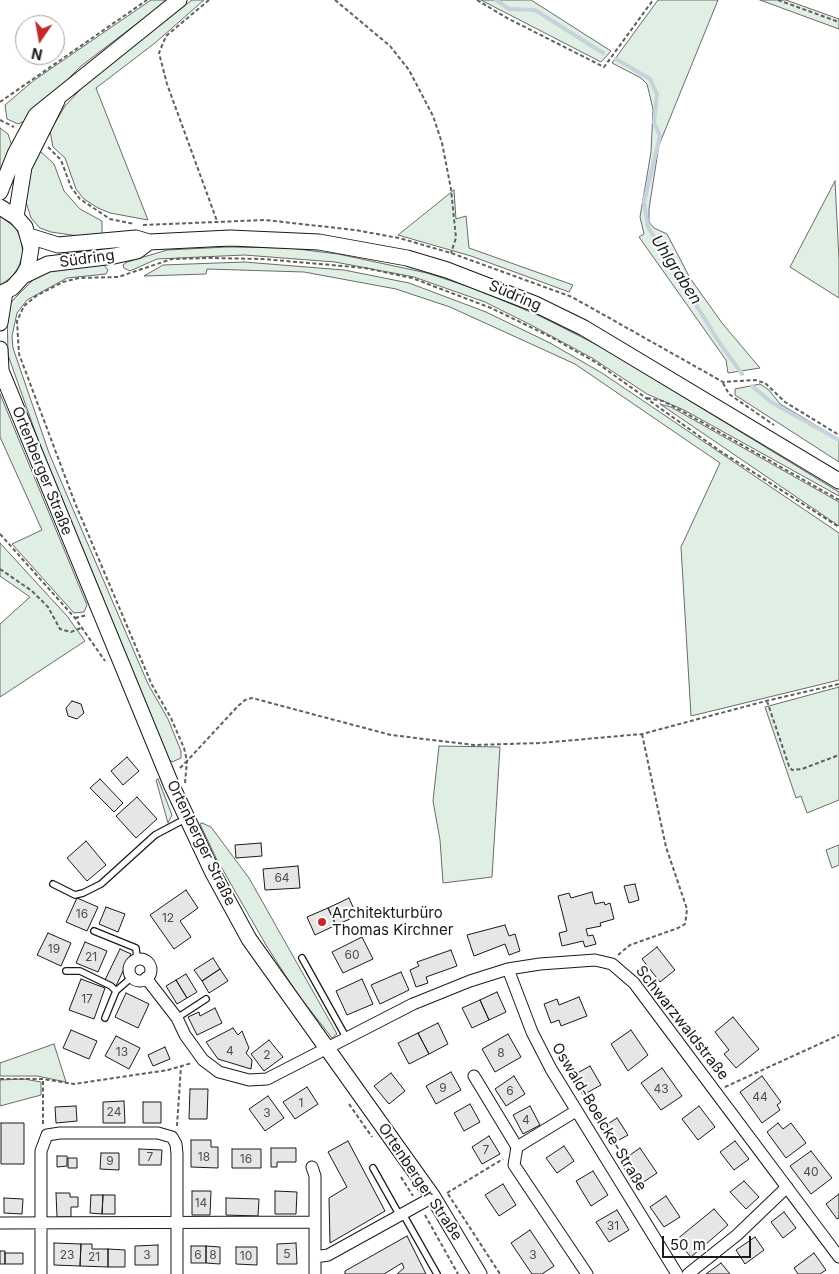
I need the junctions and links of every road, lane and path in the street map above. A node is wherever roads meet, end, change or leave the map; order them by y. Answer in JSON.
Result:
{"nodes":[{"id":1,"x":146,"y":0,"type":"edge"},
{"id":2,"x":179,"y":0,"type":"edge"},
{"id":3,"x":209,"y":0,"type":"edge"},
{"id":4,"x":335,"y":0,"type":"edge"},
{"id":5,"x":477,"y":0,"type":"edge"},
{"id":6,"x":654,"y":0,"type":"edge"},
{"id":7,"x":778,"y":0,"type":"edge"},
{"id":8,"x":839,"y":22,"type":"edge"},
{"id":9,"x":0,"y":102,"type":"edge"},
{"id":10,"x":0,"y":120,"type":"edge"},
{"id":11,"x":32,"y":136,"type":"junction"},
{"id":12,"x":0,"y":192,"type":"edge"},
{"id":13,"x":0,"y":207,"type":"edge"},
{"id":14,"x":16,"y":217,"type":"junction"},
{"id":15,"x":110,"y":219,"type":"dead end"},
{"id":16,"x":217,"y":222,"type":"dead end"},
{"id":17,"x":29,"y":236,"type":"junction"},
{"id":18,"x":149,"y":242,"type":"junction"},
{"id":19,"x":451,"y":253,"type":"dead end"},
{"id":20,"x":23,"y":276,"type":"junction"},
{"id":21,"x":2,"y":293,"type":"edge"},
{"id":22,"x":0,"y":323,"type":"edge"},
{"id":23,"x":0,"y":348,"type":"edge"},
{"id":24,"x":0,"y":369,"type":"edge"},
{"id":25,"x":723,"y":382,"type":"dead end"},
{"id":26,"x":645,"y":398,"type":"junction"},
{"id":27,"x":780,"y":429,"type":"dead end"},
{"id":28,"x":839,"y":481,"type":"edge"},
{"id":29,"x":839,"y":500,"type":"edge"},
{"id":30,"x":839,"y":527,"type":"edge"},
{"id":31,"x":0,"y":534,"type":"edge"},
{"id":32,"x":0,"y":569,"type":"edge"},
{"id":33,"x":839,"y":684,"type":"edge"},
{"id":34,"x":766,"y":700,"type":"junction"},
{"id":35,"x":642,"y":734,"type":"junction"},
{"id":36,"x":839,"y":755,"type":"edge"},
{"id":37,"x":187,"y":761,"type":"junction"},
{"id":38,"x":168,"y":774,"type":"junction"},
{"id":39,"x":187,"y":818,"type":"junction"},
{"id":40,"x":53,"y":884,"type":"dead end"},
{"id":41,"x":94,"y":931,"type":"dead end"},
{"id":42,"x":302,"y":958,"type":"dead end"},
{"id":43,"x":137,"y":959,"type":"junction"},
{"id":44,"x":612,"y":964,"type":"junction"},
{"id":45,"x":508,"y":969,"type":"junction"},
{"id":46,"x":66,"y":971,"type":"dead end"},
{"id":47,"x":132,"y":977,"type":"junction"},
{"id":48,"x":146,"y":978,"type":"junction"},
{"id":49,"x":116,"y":991,"type":"junction"},
{"id":50,"x":206,"y":999,"type":"dead end"},
{"id":51,"x":105,"y":1018,"type":"dead end"},
{"id":52,"x":177,"y":1018,"type":"junction"},
{"id":53,"x":839,"y":1036,"type":"edge"},
{"id":54,"x":346,"y":1037,"type":"junction"},
{"id":55,"x":327,"y":1049,"type":"junction"},
{"id":56,"x":203,"y":1060,"type":"junction"},
{"id":57,"x":181,"y":1066,"type":"junction"},
{"id":58,"x":474,"y":1076,"type":"dead end"},
{"id":59,"x":0,"y":1079,"type":"edge"},
{"id":60,"x":43,"y":1079,"type":"junction"},
{"id":61,"x":716,"y":1091,"type":"junction"},
{"id":62,"x":347,"y":1100,"type":"dead end"},
{"id":63,"x":576,"y":1112,"type":"junction"},
{"id":64,"x":47,"y":1136,"type":"junction"},
{"id":65,"x":172,"y":1137,"type":"junction"},
{"id":66,"x":373,"y":1138,"type":"dead end"},
{"id":67,"x":515,"y":1150,"type":"junction"},
{"id":68,"x":312,"y":1167,"type":"dead end"},
{"id":69,"x":373,"y":1168,"type":"dead end"},
{"id":70,"x":400,"y":1176,"type":"dead end"},
{"id":71,"x":787,"y":1187,"type":"junction"},
{"id":72,"x":440,"y":1195,"type":"junction"},
{"id":73,"x":419,"y":1205,"type":"junction"},
{"id":74,"x":402,"y":1215,"type":"junction"},
{"id":75,"x":315,"y":1222,"type":"junction"},
{"id":76,"x":0,"y":1223,"type":"edge"},
{"id":77,"x":41,"y":1223,"type":"junction"},
{"id":78,"x":178,"y":1223,"type":"junction"},
{"id":79,"x":315,"y":1257,"type":"junction"},
{"id":80,"x":839,"y":1257,"type":"edge"},
{"id":81,"x":41,"y":1274,"type":"edge"},
{"id":82,"x":177,"y":1274,"type":"edge"},
{"id":83,"x":315,"y":1274,"type":"edge"},
{"id":84,"x":437,"y":1274,"type":"edge"},
{"id":85,"x":458,"y":1274,"type":"edge"},
{"id":86,"x":479,"y":1274,"type":"edge"},
{"id":87,"x":587,"y":1274,"type":"edge"},
{"id":88,"x":677,"y":1274,"type":"edge"},
{"id":89,"x":688,"y":1274,"type":"edge"}],
"edges":[{"from":1,"to":9,"type":"path"},
{"from":2,"to":11,"type":"main road"},
{"from":3,"to":16,"type":"path"},
{"from":4,"to":19,"type":"path"},
{"from":5,"to":6,"type":"path"},
{"from":7,"to":8,"type":"path"},
{"from":10,"to":11,"type":"path"},
{"from":11,"to":12,"type":"main road"},
{"from":11,"to":14,"type":"main road"},
{"from":11,"to":15,"type":"path"},
{"from":13,"to":14,"type":"main road"},
{"from":14,"to":17,"type":"main road"},
{"from":17,"to":18,"type":"main road","name":"Südring"},
{"from":17,"to":20,"type":"main road"},
{"from":18,"to":20,"type":"main road","name":"Südring"},
{"from":18,"to":28,"type":"main road","name":"Südring"},
{"from":20,"to":21,"type":"main road","name":"Südring"},
{"from":21,"to":22,"type":"main road"},
{"from":23,"to":24,"type":"main road","name":"Ortenberger Straße"},
{"from":24,"to":38,"type":"main road","name":"Ortenberger Straße"},
{"from":25,"to":27,"type":"path"},
{"from":26,"to":29,"type":"path"},
{"from":26,"to":30,"type":"path"},
{"from":26,"to":37,"type":"path"},
{"from":31,"to":32,"type":"path"},
{"from":33,"to":34,"type":"path"},
{"from":34,"to":35,"type":"path"},
{"from":34,"to":36,"type":"path"},
{"from":35,"to":37,"type":"path"},
{"from":35,"to":44,"type":"path"},
{"from":37,"to":38,"type":"path"},
{"from":38,"to":39,"type":"main road","name":"Ortenberger Straße"},
{"from":39,"to":40,"type":"lane"},
{"from":39,"to":55,"type":"main road","name":"Ortenberger Straße"},
{"from":41,"to":43,"type":"lane"},
{"from":42,"to":54,"type":"lane"},
{"from":43,"to":47,"type":"street"},
{"from":43,"to":48,"type":"street"},
{"from":44,"to":45,"type":"street","name":"Schwarzwaldstraße"},
{"from":44,"to":61,"type":"street","name":"Schwarzwaldstraße"},
{"from":45,"to":54,"type":"street","name":"Schwarzwaldstraße"},
{"from":45,"to":63,"type":"street","name":"Oswald-Boelcke-Straße"},
{"from":46,"to":49,"type":"lane"},
{"from":47,"to":48,"type":"street"},
{"from":47,"to":49,"type":"lane"},
{"from":48,"to":52,"type":"street"},
{"from":49,"to":51,"type":"lane"},
{"from":50,"to":52,"type":"lane"},
{"from":52,"to":56,"type":"street"},
{"from":53,"to":61,"type":"path"},
{"from":54,"to":55,"type":"street","name":"Schwarzwaldstraße"},
{"from":55,"to":56,"type":"street","name":"Schwarzwaldstraße"},
{"from":55,"to":72,"type":"main road","name":"Ortenberger Straße"},
{"from":56,"to":57,"type":"path"},
{"from":57,"to":60,"type":"path"},
{"from":57,"to":65,"type":"path"},
{"from":58,"to":67,"type":"street"},
{"from":59,"to":60,"type":"path"},
{"from":60,"to":64,"type":"path"},
{"from":61,"to":71,"type":"street","name":"Schwarzwaldstraße"},
{"from":62,"to":66,"type":"path"},
{"from":63,"to":67,"type":"street"},
{"from":63,"to":88,"type":"street","name":"Oswald-Boelcke-Straße"},
{"from":64,"to":65,"type":"street"},
{"from":64,"to":77,"type":"street"},
{"from":65,"to":78,"type":"street"},
{"from":67,"to":72,"type":"path"},
{"from":67,"to":87,"type":"street"},
{"from":68,"to":75,"type":"street"},
{"from":69,"to":74,"type":"lane"},
{"from":70,"to":73,"type":"path"},
{"from":71,"to":80,"type":"street","name":"Schwarzwaldstraße"},
{"from":71,"to":89,"type":"street"},
{"from":72,"to":73,"type":"street"},
{"from":72,"to":86,"type":"main road","name":"Ortenberger Straße"},
{"from":73,"to":74,"type":"street"},
{"from":73,"to":85,"type":"path"},
{"from":74,"to":79,"type":"street"},
{"from":74,"to":84,"type":"lane"},
{"from":75,"to":78,"type":"street"},
{"from":75,"to":79,"type":"street"},
{"from":76,"to":77,"type":"street"},
{"from":77,"to":78,"type":"street"},
{"from":77,"to":81,"type":"street"},
{"from":78,"to":82,"type":"street"},
{"from":79,"to":83,"type":"street"}]}
